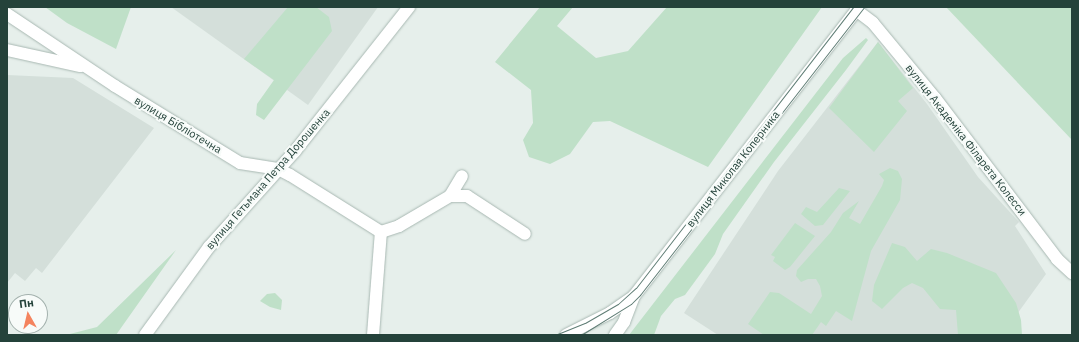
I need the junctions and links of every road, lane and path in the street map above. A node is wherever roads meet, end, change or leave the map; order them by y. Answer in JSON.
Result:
{"nodes":[{"id":1,"x":408,"y":7,"type":"edge"},
{"id":2,"x":858,"y":8,"type":"edge"},
{"id":3,"x":7,"y":14,"type":"edge"},
{"id":4,"x":7,"y":50,"type":"edge"},
{"id":5,"x":85,"y":67,"type":"junction"},
{"id":6,"x":278,"y":169,"type":"junction"},
{"id":7,"x":462,"y":176,"type":"dead end"},
{"id":8,"x":450,"y":196,"type":"junction"},
{"id":9,"x":381,"y":232,"type":"junction"},
{"id":10,"x":525,"y":234,"type":"dead end"},
{"id":11,"x":1072,"y":273,"type":"edge"},
{"id":12,"x":634,"y":296,"type":"junction"},
{"id":13,"x":145,"y":335,"type":"edge"},
{"id":14,"x":372,"y":335,"type":"edge"},
{"id":15,"x":566,"y":335,"type":"edge"},
{"id":16,"x":615,"y":335,"type":"edge"}],
"edges":[{"from":1,"to":6,"type":"street","name":"вулиця Гетьмана Петра Дорошенка"},
{"from":2,"to":11,"type":"street","name":"вулиця Академіка Філарета Колесси"},
{"from":2,"to":12,"type":"street","name":"вулиця Миколая Коперника"},
{"from":3,"to":5,"type":"street","name":"вулиця Бібліотечна"},
{"from":4,"to":5,"type":"street","name":"вулиця Бібліотечна"},
{"from":5,"to":6,"type":"street","name":"вулиця Бібліотечна"},
{"from":6,"to":9,"type":"street"},
{"from":6,"to":13,"type":"street","name":"вулиця Гетьмана Петра Дорошенка"},
{"from":7,"to":8,"type":"street"},
{"from":8,"to":9,"type":"street"},
{"from":8,"to":10,"type":"street"},
{"from":9,"to":14,"type":"street"},
{"from":12,"to":15,"type":"street"},
{"from":12,"to":16,"type":"street","name":"вулиця Миколая Коперника"}]}
